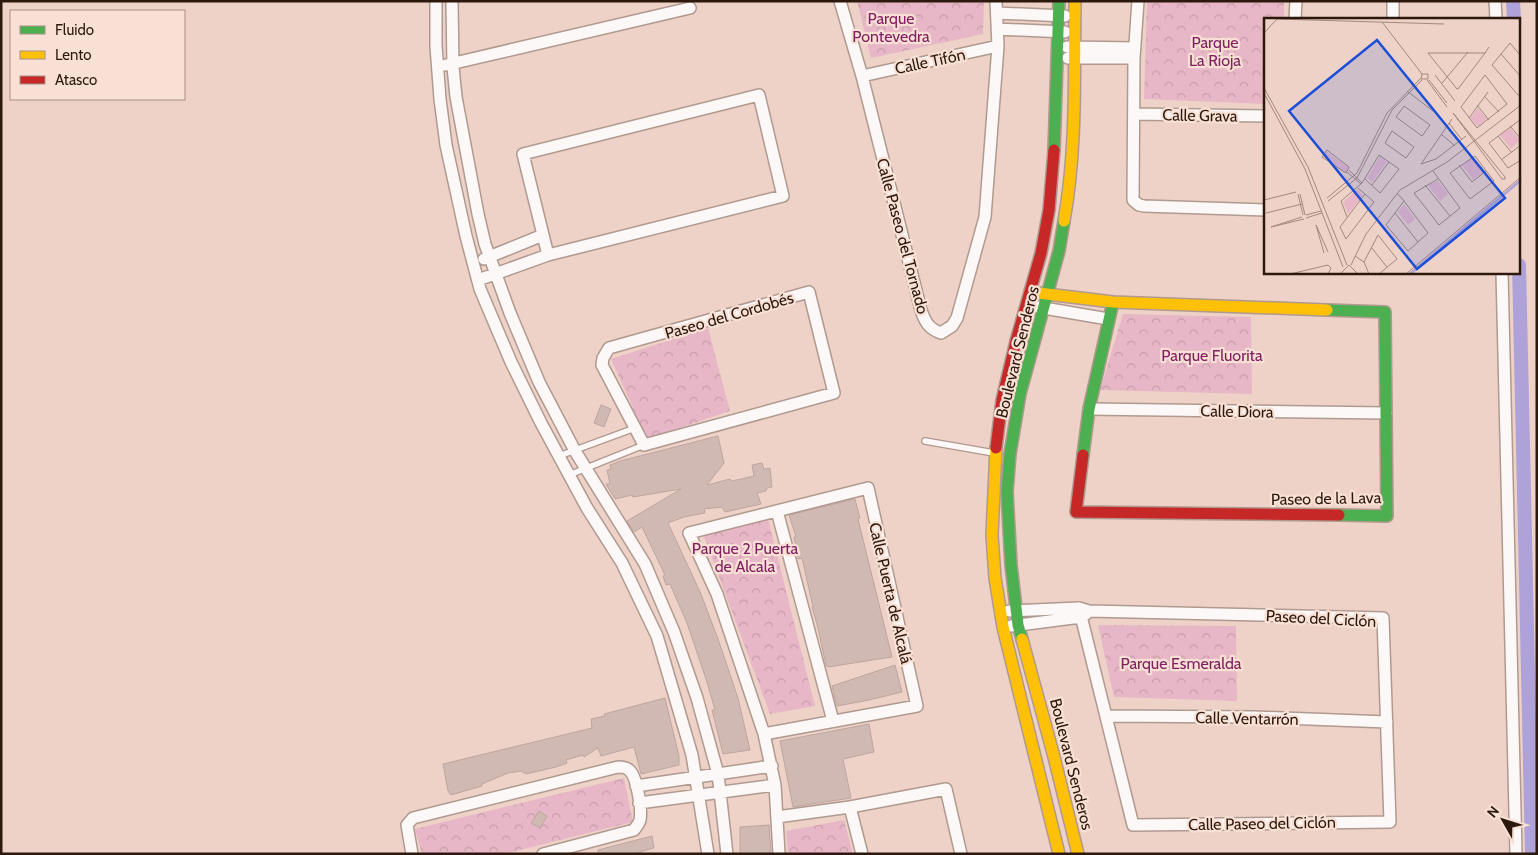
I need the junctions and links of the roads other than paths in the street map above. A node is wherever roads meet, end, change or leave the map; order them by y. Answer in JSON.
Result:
{"nodes":[{"id":1,"x":436,"y":1,"type":"edge"},
{"id":2,"x":452,"y":1,"type":"edge"},
{"id":3,"x":840,"y":1,"type":"edge"},
{"id":4,"x":996,"y":1,"type":"edge"},
{"id":5,"x":1059,"y":1,"type":"edge"},
{"id":6,"x":1075,"y":1,"type":"edge"},
{"id":7,"x":1138,"y":1,"type":"edge"},
{"id":8,"x":1296,"y":1,"type":"edge"},
{"id":9,"x":1393,"y":1,"type":"edge"},
{"id":10,"x":1496,"y":1,"type":"edge"},
{"id":11,"x":690,"y":8,"type":"dead end"},
{"id":12,"x":997,"y":13,"type":"junction"},
{"id":13,"x":1059,"y":15,"type":"junction"},
{"id":14,"x":1074,"y":16,"type":"junction"},
{"id":15,"x":1295,"y":18,"type":"edge"},
{"id":16,"x":1393,"y":18,"type":"edge"},
{"id":17,"x":1496,"y":18,"type":"edge"},
{"id":18,"x":997,"y":29,"type":"junction"},
{"id":19,"x":1058,"y":32,"type":"junction"},
{"id":20,"x":1074,"y":33,"type":"junction"},
{"id":21,"x":998,"y":46,"type":"junction"},
{"id":22,"x":1058,"y":52,"type":"junction"},
{"id":23,"x":1074,"y":52,"type":"junction"},
{"id":24,"x":1134,"y":53,"type":"junction"},
{"id":25,"x":453,"y":63,"type":"junction"},
{"id":26,"x":438,"y":66,"type":"junction"},
{"id":27,"x":862,"y":76,"type":"junction"},
{"id":28,"x":1134,"y":114,"type":"junction"},
{"id":29,"x":1264,"y":116,"type":"edge"},
{"id":30,"x":1264,"y":210,"type":"edge"},
{"id":31,"x":543,"y":235,"type":"junction"},
{"id":32,"x":548,"y":255,"type":"junction"},
{"id":33,"x":489,"y":257,"type":"junction"},
{"id":34,"x":473,"y":263,"type":"junction"},
{"id":35,"x":495,"y":274,"type":"junction"},
{"id":36,"x":1502,"y":274,"type":"edge"},
{"id":37,"x":478,"y":280,"type":"junction"},
{"id":38,"x":1030,"y":292,"type":"junction"},
{"id":39,"x":1048,"y":295,"type":"junction"},
{"id":40,"x":1113,"y":302,"type":"junction"},
{"id":41,"x":1027,"y":304,"type":"junction"},
{"id":42,"x":1044,"y":308,"type":"junction"},
{"id":43,"x":1108,"y":319,"type":"junction"},
{"id":44,"x":1089,"y":409,"type":"junction"},
{"id":45,"x":1386,"y":413,"type":"junction"},
{"id":46,"x":635,"y":428,"type":"junction"},
{"id":47,"x":925,"y":441,"type":"dead end"},
{"id":48,"x":644,"y":445,"type":"junction"},
{"id":49,"x":575,"y":451,"type":"junction"},
{"id":50,"x":995,"y":453,"type":"junction"},
{"id":51,"x":1010,"y":454,"type":"junction"},
{"id":52,"x":559,"y":456,"type":"junction"},
{"id":53,"x":586,"y":467,"type":"junction"},
{"id":54,"x":568,"y":475,"type":"junction"},
{"id":55,"x":777,"y":511,"type":"junction"},
{"id":56,"x":995,"y":578,"type":"junction"},
{"id":57,"x":1012,"y":578,"type":"junction"},
{"id":58,"x":1016,"y":611,"type":"junction"},
{"id":59,"x":1000,"y":612,"type":"junction"},
{"id":60,"x":1083,"y":612,"type":"junction"},
{"id":61,"x":1018,"y":624,"type":"junction"},
{"id":62,"x":1003,"y":627,"type":"junction"},
{"id":63,"x":1106,"y":716,"type":"junction"},
{"id":64,"x":834,"y":721,"type":"junction"},
{"id":65,"x":1387,"y":722,"type":"junction"},
{"id":66,"x":764,"y":734,"type":"junction"},
{"id":67,"x":772,"y":766,"type":"junction"},
{"id":68,"x":718,"y":774,"type":"junction"},
{"id":69,"x":696,"y":777,"type":"junction"},
{"id":70,"x":775,"y":785,"type":"junction"},
{"id":71,"x":636,"y":786,"type":"junction"},
{"id":72,"x":721,"y":793,"type":"junction"},
{"id":73,"x":699,"y":795,"type":"junction"},
{"id":74,"x":639,"y":804,"type":"junction"},
{"id":75,"x":850,"y":807,"type":"junction"},
{"id":76,"x":777,"y":817,"type":"junction"},
{"id":77,"x":1390,"y":822,"type":"joint"},
{"id":78,"x":412,"y":854,"type":"edge"},
{"id":79,"x":543,"y":854,"type":"edge"},
{"id":80,"x":708,"y":854,"type":"edge"},
{"id":81,"x":727,"y":854,"type":"edge"},
{"id":82,"x":779,"y":854,"type":"edge"},
{"id":83,"x":862,"y":854,"type":"edge"},
{"id":84,"x":961,"y":854,"type":"edge"},
{"id":85,"x":1059,"y":854,"type":"edge"},
{"id":86,"x":1078,"y":854,"type":"edge"},
{"id":87,"x":1516,"y":854,"type":"edge"}],
"edges":[{"from":1,"to":26,"type":"street"},
{"from":2,"to":25,"type":"street"},
{"from":3,"to":27,"type":"street","name":"Calle Paseo del Tornado"},
{"from":4,"to":12,"type":"street","name":"Calle Paseo del Tornado"},
{"from":5,"to":13,"type":"main road","name":"Boulevard Senderos"},
{"from":6,"to":14,"type":"main road","name":"Boulevard Senderos"},
{"from":7,"to":24,"type":"street"},
{"from":8,"to":15,"type":"street"},
{"from":9,"to":16,"type":"street"},
{"from":10,"to":17,"type":"street"},
{"from":11,"to":25,"type":"street"},
{"from":12,"to":13,"type":"street"},
{"from":12,"to":18,"type":"street","name":"Calle Paseo del Tornado"},
{"from":13,"to":14,"type":"street"},
{"from":13,"to":19,"type":"main road","name":"Boulevard Senderos"},
{"from":14,"to":20,"type":"main road","name":"Boulevard Senderos"},
{"from":18,"to":19,"type":"street"},
{"from":18,"to":21,"type":"street","name":"Calle Paseo del Tornado"},
{"from":19,"to":20,"type":"street"},
{"from":19,"to":22,"type":"main road","name":"Boulevard Senderos"},
{"from":20,"to":23,"type":"main road","name":"Boulevard Senderos"},
{"from":21,"to":27,"type":"street","name":"Calle Tifón"},
{"from":21,"to":27,"type":"street","name":"Calle Paseo del Tornado"},
{"from":22,"to":23,"type":"street"},
{"from":22,"to":38,"type":"main road","name":"Boulevard Senderos"},
{"from":23,"to":24,"type":"street"},
{"from":23,"to":39,"type":"main road","name":"Boulevard Senderos"},
{"from":24,"to":28,"type":"street"},
{"from":25,"to":26,"type":"street"},
{"from":25,"to":33,"type":"street"},
{"from":26,"to":34,"type":"street"},
{"from":28,"to":29,"type":"street","name":"Calle Grava"},
{"from":28,"to":30,"type":"street"},
{"from":31,"to":32,"type":"street"},
{"from":31,"to":32,"type":"street"},
{"from":31,"to":33,"type":"street"},
{"from":32,"to":35,"type":"street"},
{"from":33,"to":34,"type":"street"},
{"from":33,"to":35,"type":"street"},
{"from":34,"to":37,"type":"street"},
{"from":35,"to":37,"type":"street"},
{"from":35,"to":49,"type":"street"},
{"from":36,"to":87,"type":"street"},
{"from":37,"to":52,"type":"street"},
{"from":38,"to":39,"type":"main road","name":"Paseo de la Lava"},
{"from":38,"to":41,"type":"main road","name":"Boulevard Senderos"},
{"from":39,"to":40,"type":"main road","name":"Paseo de la Lava"},
{"from":39,"to":42,"type":"main road","name":"Boulevard Senderos"},
{"from":40,"to":43,"type":"main road","name":"Paseo de la Lava"},
{"from":40,"to":45,"type":"main road","name":"Paseo de la Lava"},
{"from":41,"to":42,"type":"street"},
{"from":41,"to":50,"type":"main road","name":"Boulevard Senderos"},
{"from":42,"to":43,"type":"street"},
{"from":42,"to":51,"type":"main road","name":"Boulevard Senderos"},
{"from":43,"to":44,"type":"main road","name":"Paseo de la Lava"},
{"from":44,"to":45,"type":"street","name":"Calle Diora"},
{"from":44,"to":45,"type":"main road","name":"Paseo de la Lava"},
{"from":46,"to":48,"type":"street","name":"Paseo del Cordobés"},
{"from":46,"to":48,"type":"street","name":"Paseo del Cordobés"},
{"from":46,"to":49,"type":"lane"},
{"from":47,"to":50,"type":"lane"},
{"from":48,"to":53,"type":"lane"},
{"from":49,"to":52,"type":"lane"},
{"from":49,"to":53,"type":"street"},
{"from":50,"to":51,"type":"lane"},
{"from":50,"to":56,"type":"main road","name":"Boulevard Senderos"},
{"from":51,"to":57,"type":"main road","name":"Boulevard Senderos"},
{"from":52,"to":54,"type":"street"},
{"from":53,"to":54,"type":"lane"},
{"from":53,"to":68,"type":"street"},
{"from":54,"to":69,"type":"street"},
{"from":55,"to":64,"type":"street"},
{"from":55,"to":64,"type":"street","name":"Calle Puerta de Alcalá"},
{"from":55,"to":66,"type":"street","name":"Calle Puerta de Alcalá"},
{"from":56,"to":57,"type":"main road"},
{"from":56,"to":59,"type":"main road","name":"Boulevard Senderos"},
{"from":57,"to":58,"type":"main road","name":"Boulevard Senderos"},
{"from":58,"to":59,"type":"street","name":"Paseo del Ciclón"},
{"from":58,"to":60,"type":"street","name":"Paseo del Ciclón"},
{"from":58,"to":61,"type":"main road","name":"Boulevard Senderos"},
{"from":59,"to":62,"type":"main road","name":"Boulevard Senderos"},
{"from":60,"to":61,"type":"street","name":"Paseo del Ciclón"},
{"from":60,"to":63,"type":"street"},
{"from":60,"to":65,"type":"street","name":"Paseo del Ciclón"},
{"from":61,"to":62,"type":"street","name":"Paseo del Ciclón"},
{"from":61,"to":86,"type":"main road","name":"Boulevard Senderos"},
{"from":62,"to":85,"type":"main road","name":"Boulevard Senderos"},
{"from":63,"to":65,"type":"street","name":"Calle Ventarrón"},
{"from":63,"to":77,"type":"street","name":"Calle Paseo del Ciclón"},
{"from":64,"to":66,"type":"street","name":"Calle Puerta de Alcalá"},
{"from":65,"to":77,"type":"street","name":"Paseo del Ciclón"},
{"from":66,"to":67,"type":"street","name":"Calle Puerta de Alcalá"},
{"from":67,"to":68,"type":"street"},
{"from":67,"to":70,"type":"street","name":"Calle Puerta de Alcalá"},
{"from":68,"to":69,"type":"street"},
{"from":68,"to":72,"type":"street"},
{"from":69,"to":71,"type":"street"},
{"from":69,"to":73,"type":"street"},
{"from":70,"to":72,"type":"street"},
{"from":70,"to":76,"type":"street","name":"Calle Puerta de Alcalá"},
{"from":71,"to":74,"type":"street"},
{"from":71,"to":78,"type":"street"},
{"from":72,"to":73,"type":"street"},
{"from":72,"to":81,"type":"street"},
{"from":73,"to":74,"type":"street"},
{"from":73,"to":80,"type":"street"},
{"from":74,"to":79,"type":"street"},
{"from":75,"to":76,"type":"street"},
{"from":75,"to":83,"type":"street"},
{"from":75,"to":84,"type":"street"},
{"from":76,"to":82,"type":"street","name":"Calle Puerta de Alcalá"}]}
